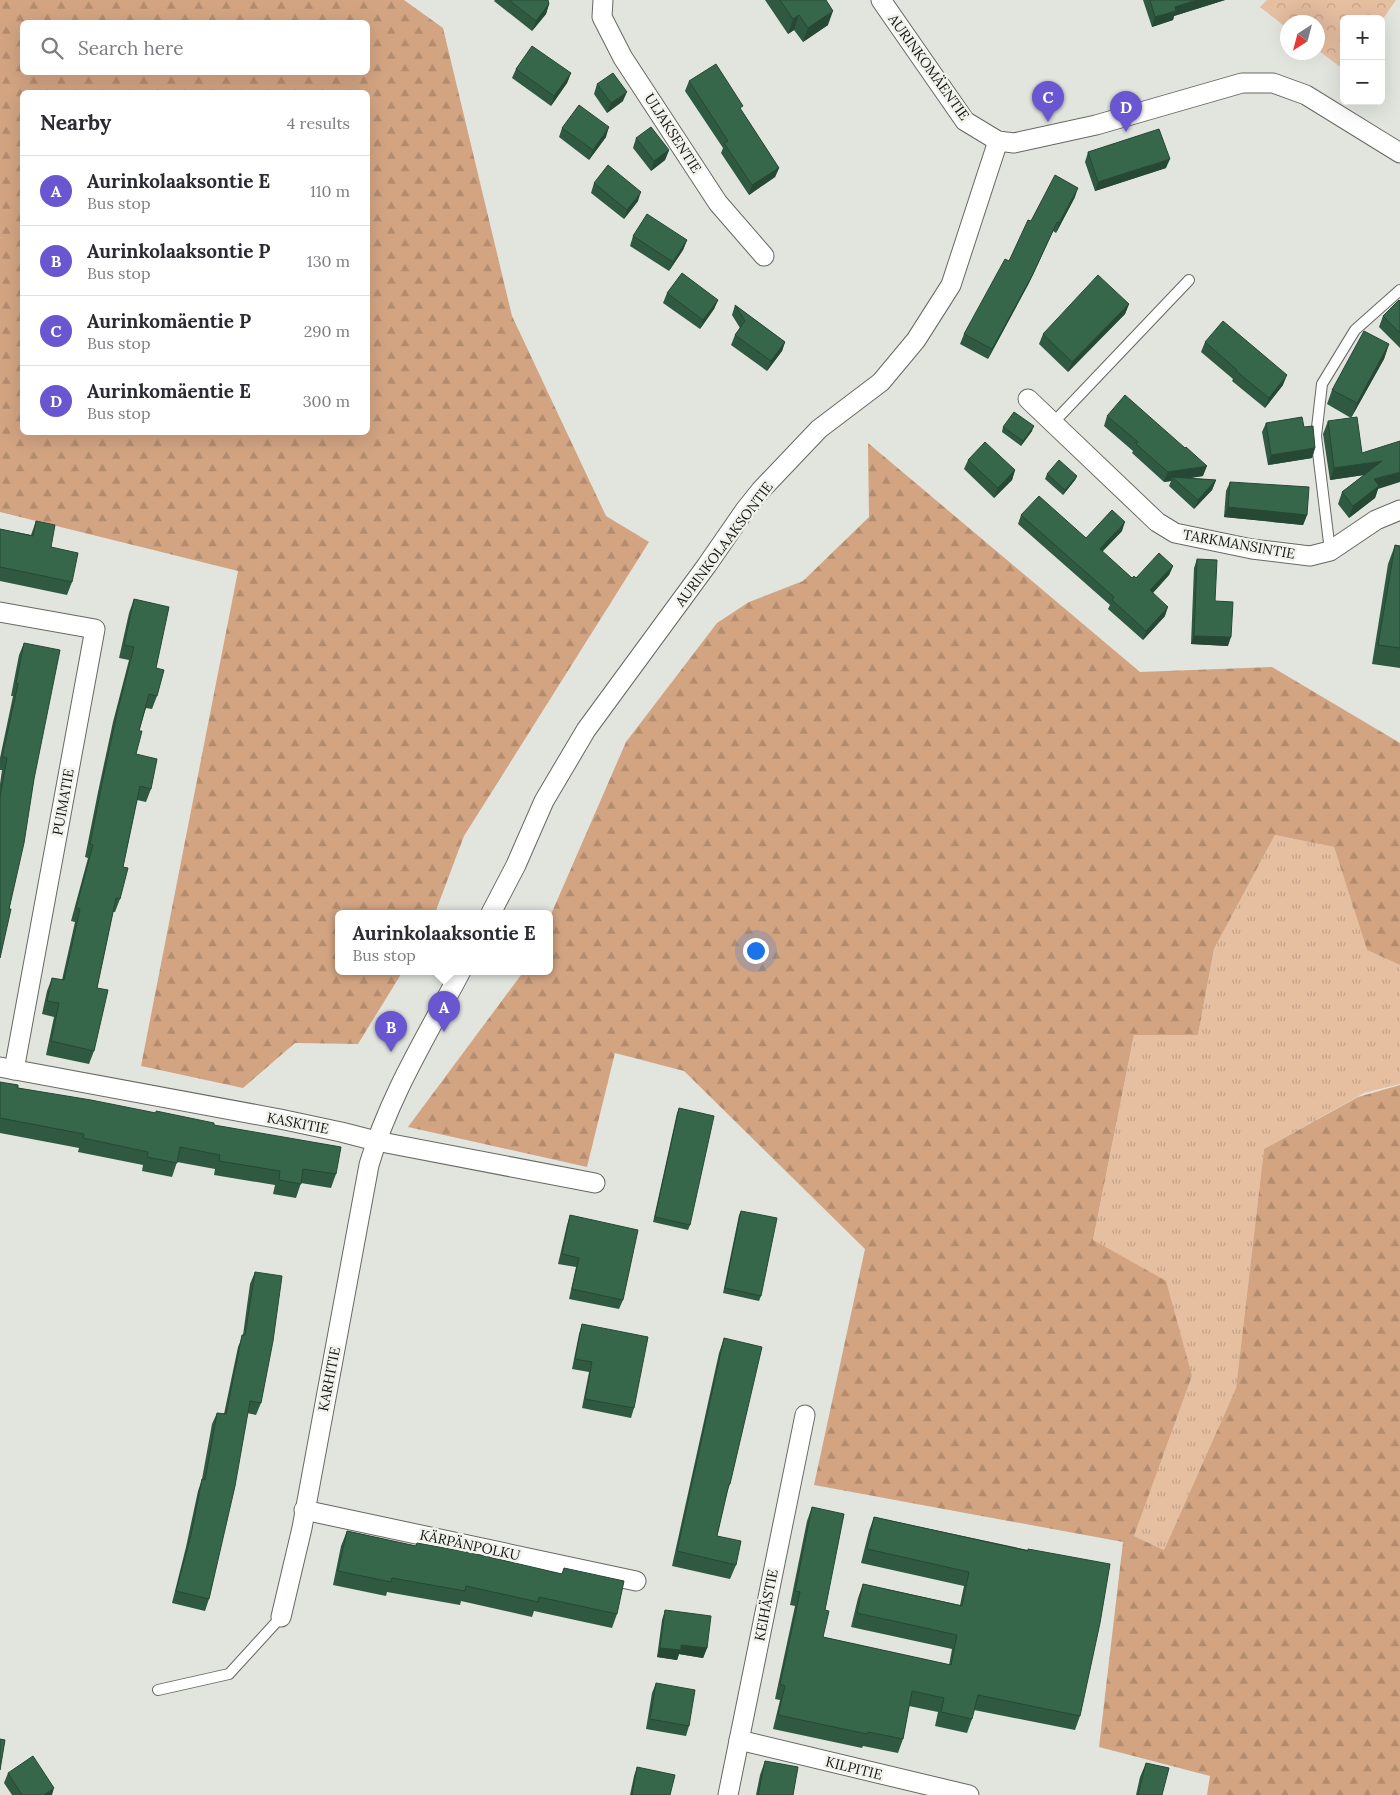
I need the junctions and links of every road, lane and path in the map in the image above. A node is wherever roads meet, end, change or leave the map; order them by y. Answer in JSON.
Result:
{"nodes":[{"id":1,"x":603,"y":0,"type":"edge"},
{"id":2,"x":881,"y":0,"type":"edge"},
{"id":3,"x":998,"y":142,"type":"junction"},
{"id":4,"x":1400,"y":153,"type":"edge"},
{"id":5,"x":764,"y":256,"type":"dead end"},
{"id":6,"x":1189,"y":280,"type":"dead end"},
{"id":7,"x":1400,"y":290,"type":"edge"},
{"id":8,"x":1028,"y":399,"type":"dead end"},
{"id":9,"x":1053,"y":423,"type":"junction"},
{"id":10,"x":1400,"y":510,"type":"edge"},
{"id":11,"x":1330,"y":551,"type":"junction"},
{"id":12,"x":0,"y":612,"type":"edge"},
{"id":13,"x":493,"y":910,"type":"edge"},
{"id":14,"x":459,"y":975,"type":"edge"},
{"id":15,"x":7,"y":1069,"type":"edge"},
{"id":16,"x":376,"y":1141,"type":"junction"},
{"id":17,"x":595,"y":1183,"type":"dead end"},
{"id":18,"x":805,"y":1415,"type":"dead end"},
{"id":19,"x":304,"y":1510,"type":"junction"},
{"id":20,"x":636,"y":1581,"type":"dead end"},
{"id":21,"x":281,"y":1617,"type":"joint"},
{"id":22,"x":158,"y":1690,"type":"dead end"},
{"id":23,"x":739,"y":1740,"type":"junction"},
{"id":24,"x":728,"y":1795,"type":"edge"},
{"id":25,"x":970,"y":1795,"type":"edge"}],
"edges":[{"from":1,"to":5,"type":"street","name":"ULJAKSENTIE"},
{"from":2,"to":3,"type":"street","name":"AURINKOMÄENTIE"},
{"from":3,"to":4,"type":"street"},
{"from":3,"to":13,"type":"street","name":"AURINKOLAAKSONTIE"},
{"from":6,"to":9,"type":"lane"},
{"from":7,"to":11,"type":"lane"},
{"from":8,"to":9,"type":"street","name":"TARKMANSINTIE"},
{"from":9,"to":11,"type":"street","name":"TARKMANSINTIE"},
{"from":10,"to":11,"type":"street","name":"TARKMANSINTIE"},
{"from":12,"to":15,"type":"street","name":"PUIMATIE"},
{"from":14,"to":16,"type":"street"},
{"from":15,"to":16,"type":"street","name":"KASKITIE"},
{"from":16,"to":17,"type":"street","name":"KASKITIE"},
{"from":16,"to":19,"type":"street","name":"KARHITIE"},
{"from":18,"to":23,"type":"street","name":"KEIHÄSTIE"},
{"from":19,"to":20,"type":"street","name":"KÄRPÄNPOLKU"},
{"from":19,"to":21,"type":"street","name":"KARHITIE"},
{"from":21,"to":22,"type":"lane"},
{"from":23,"to":24,"type":"street","name":"KEIHÄSTIE"},
{"from":23,"to":25,"type":"street","name":"KILPITIE"}]}
